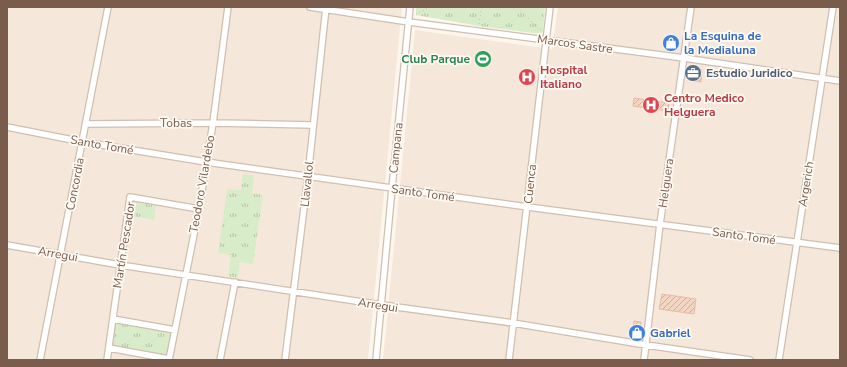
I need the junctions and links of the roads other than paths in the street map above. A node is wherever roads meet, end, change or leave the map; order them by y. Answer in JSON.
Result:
{"nodes":[{"id":1,"x":108,"y":7,"type":"edge"},
{"id":2,"x":228,"y":7,"type":"edge"},
{"id":3,"x":310,"y":7,"type":"edge"},
{"id":4,"x":410,"y":7,"type":"edge"},
{"id":5,"x":550,"y":7,"type":"edge"},
{"id":6,"x":691,"y":7,"type":"edge"},
{"id":7,"x":833,"y":7,"type":"edge"},
{"id":8,"x":326,"y":8,"type":"edge"},
{"id":9,"x":409,"y":22,"type":"junction"},
{"id":10,"x":546,"y":40,"type":"junction"},
{"id":11,"x":684,"y":58,"type":"junction"},
{"id":12,"x":822,"y":79,"type":"junction"},
{"id":13,"x":840,"y":81,"type":"edge"},
{"id":14,"x":213,"y":123,"type":"junction"},
{"id":15,"x":86,"y":124,"type":"junction"},
{"id":16,"x":313,"y":126,"type":"junction"},
{"id":17,"x":7,"y":127,"type":"edge"},
{"id":18,"x":83,"y":142,"type":"junction"},
{"id":19,"x":206,"y":162,"type":"junction"},
{"id":20,"x":308,"y":176,"type":"junction"},
{"id":21,"x":392,"y":188,"type":"junction"},
{"id":22,"x":528,"y":207,"type":"junction"},
{"id":23,"x":199,"y":209,"type":"junction"},
{"id":24,"x":660,"y":224,"type":"junction"},
{"id":25,"x":797,"y":243,"type":"junction"},
{"id":26,"x":7,"y":245,"type":"edge"},
{"id":27,"x":840,"y":248,"type":"edge"},
{"id":28,"x":61,"y":255,"type":"junction"},
{"id":29,"x":120,"y":265,"type":"junction"},
{"id":30,"x":185,"y":274,"type":"junction"},
{"id":31,"x":235,"y":282,"type":"junction"},
{"id":32,"x":294,"y":291,"type":"junction"},
{"id":33,"x":382,"y":305,"type":"junction"},
{"id":34,"x":113,"y":319,"type":"junction"},
{"id":35,"x":513,"y":323,"type":"junction"},
{"id":36,"x":175,"y":330,"type":"junction"},
{"id":37,"x":646,"y":346,"type":"junction"},
{"id":38,"x":109,"y":348,"type":"junction"},
{"id":39,"x":169,"y":359,"type":"edge"},
{"id":40,"x":40,"y":360,"type":"edge"},
{"id":41,"x":107,"y":360,"type":"edge"},
{"id":42,"x":220,"y":360,"type":"edge"},
{"id":43,"x":285,"y":360,"type":"edge"},
{"id":44,"x":376,"y":360,"type":"edge"},
{"id":45,"x":509,"y":360,"type":"edge"},
{"id":46,"x":644,"y":360,"type":"edge"},
{"id":47,"x":750,"y":360,"type":"edge"},
{"id":48,"x":779,"y":360,"type":"edge"}],
"edges":[{"from":1,"to":15,"type":"street","name":"Concordia"},
{"from":2,"to":14,"type":"street","name":"Teodoro Vilardebo"},
{"from":3,"to":8,"type":"street","name":"Marcos Sastre"},
{"from":4,"to":9,"type":"street","name":"Campana"},
{"from":5,"to":10,"type":"street","name":"Cuenca"},
{"from":6,"to":11,"type":"street","name":"Helguera"},
{"from":7,"to":12,"type":"street","name":"Argerich"},
{"from":8,"to":9,"type":"street","name":"Marcos Sastre"},
{"from":8,"to":16,"type":"street","name":"Llavallol"},
{"from":9,"to":10,"type":"street","name":"Marcos Sastre"},
{"from":9,"to":21,"type":"street","name":"Campana"},
{"from":10,"to":11,"type":"street","name":"Marcos Sastre"},
{"from":10,"to":22,"type":"street","name":"Cuenca"},
{"from":11,"to":12,"type":"street","name":"Marcos Sastre"},
{"from":11,"to":24,"type":"street","name":"Helguera"},
{"from":12,"to":13,"type":"street","name":"Marcos Sastre"},
{"from":12,"to":25,"type":"street","name":"Argerich"},
{"from":14,"to":15,"type":"street","name":"Tobas"},
{"from":14,"to":16,"type":"street","name":"Tobas"},
{"from":14,"to":19,"type":"street","name":"Teodoro Vilardebo"},
{"from":15,"to":18,"type":"street","name":"Concordia"},
{"from":16,"to":20,"type":"street","name":"Llavallol"},
{"from":17,"to":18,"type":"street","name":"Santo Tomé"},
{"from":18,"to":19,"type":"street","name":"Santo Tomé"},
{"from":18,"to":28,"type":"street","name":"Concordia"},
{"from":19,"to":20,"type":"street","name":"Santo Tomé"},
{"from":19,"to":23,"type":"street","name":"Teodoro Vilardebo"},
{"from":20,"to":21,"type":"street","name":"Santo Tomé"},
{"from":20,"to":32,"type":"street","name":"Llavallol"},
{"from":21,"to":22,"type":"street","name":"Santo Tomé"},
{"from":21,"to":33,"type":"street","name":"Campana"},
{"from":22,"to":24,"type":"street","name":"Santo Tomé"},
{"from":22,"to":35,"type":"street","name":"Cuenca"},
{"from":23,"to":29,"type":"street","name":"Martín Pescador"},
{"from":23,"to":30,"type":"street","name":"Teodoro Vilardebo"},
{"from":24,"to":25,"type":"street","name":"Santo Tomé"},
{"from":24,"to":37,"type":"street","name":"Helguera"},
{"from":25,"to":27,"type":"street","name":"Santo Tomé"},
{"from":25,"to":48,"type":"street","name":"Argerich"},
{"from":26,"to":28,"type":"street","name":"Arregui"},
{"from":28,"to":29,"type":"street","name":"Arregui"},
{"from":28,"to":40,"type":"street","name":"Concordia"},
{"from":29,"to":30,"type":"street","name":"Arregui"},
{"from":29,"to":34,"type":"street","name":"Martín Pescador"},
{"from":30,"to":31,"type":"street","name":"Arregui"},
{"from":30,"to":36,"type":"street","name":"Teodoro Vilardebo"},
{"from":31,"to":32,"type":"street","name":"Arregui"},
{"from":31,"to":42,"type":"street"},
{"from":32,"to":33,"type":"street","name":"Arregui"},
{"from":32,"to":43,"type":"street","name":"Llavallol"},
{"from":33,"to":35,"type":"street","name":"Arregui"},
{"from":33,"to":44,"type":"street","name":"Campana"},
{"from":34,"to":36,"type":"street"},
{"from":34,"to":38,"type":"street","name":"Martín Pescador"},
{"from":35,"to":37,"type":"street","name":"Arregui"},
{"from":35,"to":45,"type":"street","name":"Cuenca"},
{"from":36,"to":39,"type":"street","name":"Teodoro Vilardebo"},
{"from":37,"to":46,"type":"street","name":"Helguera"},
{"from":37,"to":47,"type":"street","name":"Arregui"},
{"from":38,"to":39,"type":"street"},
{"from":38,"to":41,"type":"street","name":"Martín Pescador"}]}
